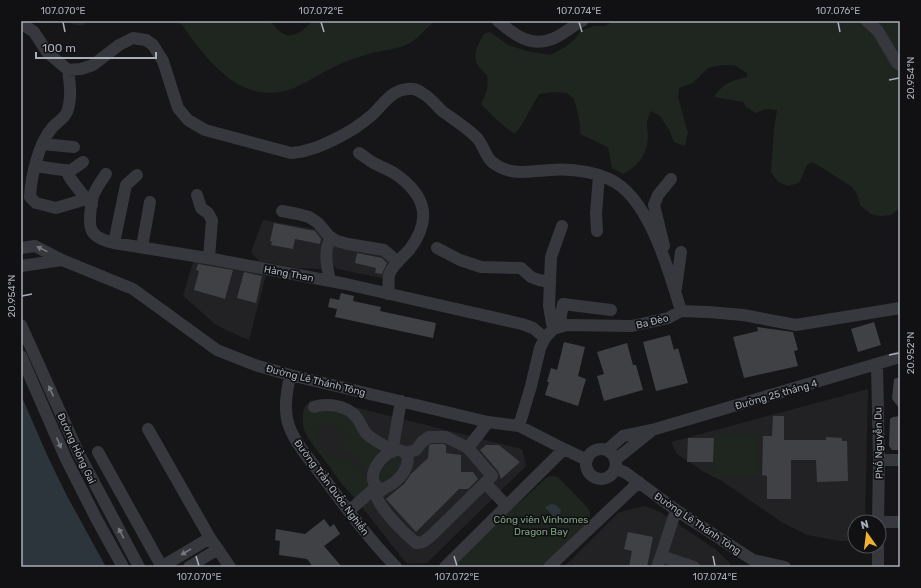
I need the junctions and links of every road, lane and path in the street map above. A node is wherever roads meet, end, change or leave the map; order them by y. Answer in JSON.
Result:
{"nodes":[{"id":1,"x":498,"y":21,"type":"edge"},
{"id":2,"x":582,"y":21,"type":"edge"},
{"id":3,"x":867,"y":21,"type":"edge"},
{"id":4,"x":21,"y":23,"type":"edge"},
{"id":5,"x":900,"y":65,"type":"edge"},
{"id":6,"x":68,"y":70,"type":"junction"},
{"id":7,"x":42,"y":144,"type":"junction"},
{"id":8,"x":74,"y":147,"type":"dead end"},
{"id":9,"x":360,"y":153,"type":"dead end"},
{"id":10,"x":83,"y":162,"type":"dead end"},
{"id":11,"x":35,"y":166,"type":"junction"},
{"id":12,"x":66,"y":170,"type":"junction"},
{"id":13,"x":106,"y":174,"type":"dead end"},
{"id":14,"x":137,"y":175,"type":"dead end"},
{"id":15,"x":599,"y":176,"type":"junction"},
{"id":16,"x":670,"y":179,"type":"dead end"},
{"id":17,"x":197,"y":195,"type":"dead end"},
{"id":18,"x":89,"y":202,"type":"junction"},
{"id":19,"x":150,"y":202,"type":"dead end"},
{"id":20,"x":282,"y":211,"type":"dead end"},
{"id":21,"x":562,"y":226,"type":"dead end"},
{"id":22,"x":597,"y":231,"type":"dead end"},
{"id":23,"x":331,"y":237,"type":"junction"},
{"id":24,"x":114,"y":243,"type":"junction"},
{"id":25,"x":142,"y":247,"type":"junction"},
{"id":26,"x":21,"y":248,"type":"edge"},
{"id":27,"x":437,"y":248,"type":"dead end"},
{"id":28,"x":681,"y":252,"type":"dead end"},
{"id":29,"x":209,"y":258,"type":"junction"},
{"id":30,"x":62,"y":260,"type":"junction"},
{"id":31,"x":398,"y":262,"type":"junction"},
{"id":32,"x":666,"y":262,"type":"junction"},
{"id":33,"x":21,"y":266,"type":"edge"},
{"id":34,"x":330,"y":281,"type":"junction"},
{"id":35,"x":549,"y":282,"type":"junction"},
{"id":36,"x":388,"y":294,"type":"junction"},
{"id":37,"x":676,"y":294,"type":"junction"},
{"id":38,"x":900,"y":308,"type":"edge"},
{"id":39,"x":611,"y":310,"type":"dead end"},
{"id":40,"x":681,"y":311,"type":"junction"},
{"id":41,"x":21,"y":325,"type":"edge"},
{"id":42,"x":552,"y":332,"type":"junction"},
{"id":43,"x":21,"y":356,"type":"edge"},
{"id":44,"x":900,"y":357,"type":"edge"},
{"id":45,"x":877,"y":364,"type":"junction"},
{"id":46,"x":290,"y":375,"type":"junction"},
{"id":47,"x":401,"y":402,"type":"junction"},
{"id":48,"x":314,"y":407,"type":"dead end"},
{"id":49,"x":488,"y":422,"type":"junction"},
{"id":50,"x":519,"y":426,"type":"junction"},
{"id":51,"x":148,"y":429,"type":"dead end"},
{"id":52,"x":468,"y":448,"type":"junction"},
{"id":53,"x":564,"y":449,"type":"junction"},
{"id":54,"x":98,"y":452,"type":"dead end"},
{"id":55,"x":392,"y":452,"type":"junction"},
{"id":56,"x":406,"y":453,"type":"junction"},
{"id":57,"x":613,"y":459,"type":"junction"},
{"id":58,"x":587,"y":460,"type":"junction"},
{"id":59,"x":879,"y":460,"type":"junction"},
{"id":60,"x":900,"y":460,"type":"edge"},
{"id":61,"x":639,"y":482,"type":"junction"},
{"id":62,"x":486,"y":484,"type":"junction"},
{"id":63,"x":378,"y":488,"type":"junction"},
{"id":64,"x":99,"y":493,"type":"junction"},
{"id":65,"x":87,"y":500,"type":"junction"},
{"id":66,"x":507,"y":506,"type":"junction"},
{"id":67,"x":676,"y":510,"type":"junction"},
{"id":68,"x":349,"y":511,"type":"junction"},
{"id":69,"x":878,"y":514,"type":"edge"},
{"id":70,"x":887,"y":522,"type":"edge"},
{"id":71,"x":900,"y":522,"type":"edge"},
{"id":72,"x":210,"y":538,"type":"junction"},
{"id":73,"x":218,"y":549,"type":"junction"},
{"id":74,"x":878,"y":554,"type":"edge"},
{"id":75,"x":659,"y":562,"type":"edge"},
{"id":76,"x":752,"y":563,"type":"edge"},
{"id":77,"x":673,"y":564,"type":"edge"},
{"id":78,"x":123,"y":567,"type":"edge"},
{"id":79,"x":139,"y":567,"type":"edge"},
{"id":80,"x":161,"y":567,"type":"edge"},
{"id":81,"x":189,"y":567,"type":"edge"},
{"id":82,"x":230,"y":567,"type":"edge"},
{"id":83,"x":396,"y":567,"type":"edge"},
{"id":84,"x":445,"y":567,"type":"edge"},
{"id":85,"x":549,"y":567,"type":"edge"},
{"id":86,"x":694,"y":567,"type":"edge"},
{"id":87,"x":785,"y":567,"type":"edge"},
{"id":88,"x":878,"y":567,"type":"edge"}],
"edges":[{"from":1,"to":2,"type":"street"},
{"from":3,"to":5,"type":"street"},
{"from":4,"to":6,"type":"street"},
{"from":6,"to":7,"type":"street"},
{"from":6,"to":15,"type":"street"},
{"from":7,"to":8,"type":"street"},
{"from":7,"to":11,"type":"street"},
{"from":9,"to":31,"type":"street"},
{"from":10,"to":12,"type":"street"},
{"from":11,"to":12,"type":"street"},
{"from":11,"to":18,"type":"street"},
{"from":12,"to":18,"type":"street"},
{"from":13,"to":18,"type":"street","name":"Hàng Than"},
{"from":14,"to":24,"type":"street"},
{"from":15,"to":22,"type":"street"},
{"from":15,"to":32,"type":"street"},
{"from":16,"to":32,"type":"street"},
{"from":17,"to":29,"type":"street"},
{"from":18,"to":24,"type":"street","name":"Hàng Than"},
{"from":19,"to":25,"type":"street"},
{"from":20,"to":23,"type":"street"},
{"from":21,"to":35,"type":"street"},
{"from":23,"to":31,"type":"street"},
{"from":23,"to":34,"type":"street"},
{"from":24,"to":25,"type":"street","name":"Hàng Than"},
{"from":25,"to":29,"type":"street","name":"Hàng Than"},
{"from":30,"to":26,"type":"street","name":"Đường Lê Thánh Tông","one_way":true},
{"from":27,"to":35,"type":"street"},
{"from":28,"to":37,"type":"street"},
{"from":29,"to":34,"type":"street","name":"Hàng Than"},
{"from":30,"to":33,"type":"street"},
{"from":30,"to":46,"type":"street","name":"Đường Lê Thánh Tông"},
{"from":31,"to":36,"type":"street"},
{"from":32,"to":37,"type":"street"},
{"from":34,"to":36,"type":"street","name":"Hàng Than"},
{"from":35,"to":42,"type":"street"},
{"from":36,"to":42,"type":"street","name":"Hàng Than"},
{"from":37,"to":40,"type":"street"},
{"from":38,"to":40,"type":"street","name":"Ba Đèo"},
{"from":39,"to":42,"type":"street"},
{"from":40,"to":42,"type":"street","name":"Ba Đèo"},
{"from":64,"to":41,"type":"street","name":"Đường Hồng Gai","one_way":true},
{"from":42,"to":50,"type":"street"},
{"from":43,"to":65,"type":"street","name":"Đường Hồng Gai","one_way":true},
{"from":44,"to":45,"type":"street","name":"Đường 25 tháng 4"},
{"from":45,"to":57,"type":"street","name":"Đường 25 tháng 4"},
{"from":45,"to":59,"type":"street","name":"Phố Nguyễn Du"},
{"from":46,"to":47,"type":"street","name":"Đường Lê Thánh Tông"},
{"from":46,"to":68,"type":"street","name":"Đường Trần Quốc Nghiễn"},
{"from":47,"to":49,"type":"street","name":"Đường Lê Thánh Tông"},
{"from":47,"to":55,"type":"street"},
{"from":48,"to":55,"type":"street"},
{"from":49,"to":50,"type":"street","name":"Đường Lê Thánh Tông"},
{"from":49,"to":52,"type":"street"},
{"from":50,"to":53,"type":"street","name":"Đường Lê Thánh Tông"},
{"from":51,"to":72,"type":"street"},
{"from":52,"to":56,"type":"street"},
{"from":52,"to":62,"type":"street"},
{"from":53,"to":58,"type":"street","name":"Đường Lê Thánh Tông"},
{"from":53,"to":66,"type":"street"},
{"from":54,"to":80,"type":"street"},
{"from":55,"to":56,"type":"street"},
{"from":55,"to":63,"type":"street"},
{"from":56,"to":63,"type":"street"},
{"from":57,"to":58,"type":"street"},
{"from":57,"to":58,"type":"street"},
{"from":57,"to":61,"type":"street","name":"Đường Lê Thánh Tông"},
{"from":59,"to":60,"type":"street"},
{"from":59,"to":69,"type":"street","name":"Phố Nguyễn Du"},
{"from":61,"to":67,"type":"street","name":"Đường Lê Thánh Tông"},
{"from":61,"to":85,"type":"street"},
{"from":62,"to":63,"type":"street"},
{"from":62,"to":66,"type":"street"},
{"from":63,"to":68,"type":"street"},
{"from":64,"to":65,"type":"street"},
{"from":79,"to":64,"type":"street","name":"Đường Hồng Gai","one_way":true},
{"from":65,"to":78,"type":"street","name":"Đường Hồng Gai"},
{"from":66,"to":84,"type":"street"},
{"from":67,"to":75,"type":"street"},
{"from":67,"to":76,"type":"street","name":"Đường Lê Thánh Tông"},
{"from":68,"to":83,"type":"street","name":"Đường Trần Quốc Nghiễn"},
{"from":70,"to":71,"type":"street"},
{"from":72,"to":73,"type":"street"},
{"from":72,"to":80,"type":"street","one_way":true},
{"from":73,"to":81,"type":"street"},
{"from":73,"to":82,"type":"street"},
{"from":74,"to":88,"type":"street"},
{"from":75,"to":77,"type":"street"},
{"from":76,"to":87,"type":"street","name":"Đường Lê Thánh Tông"},
{"from":77,"to":86,"type":"street"}]}
